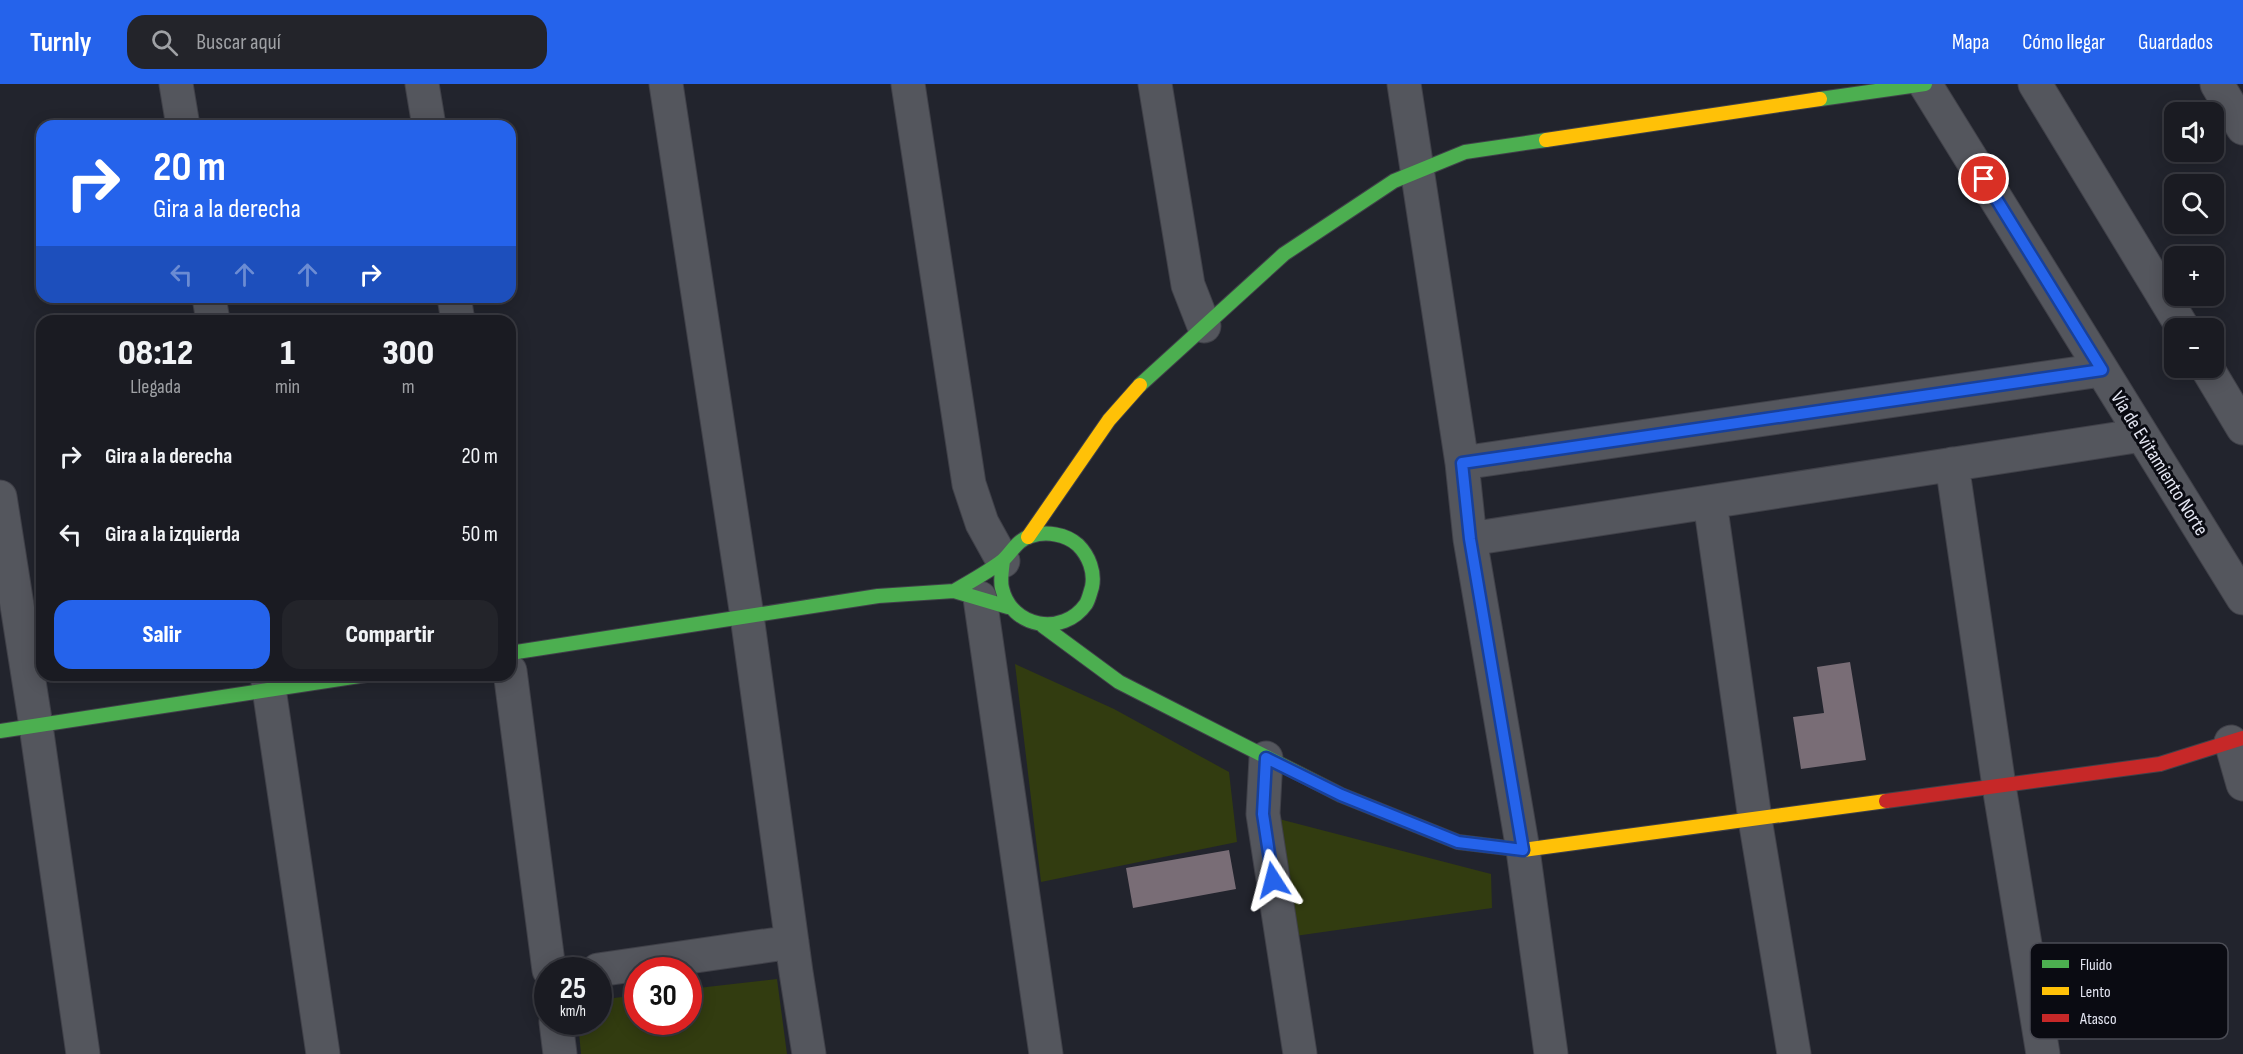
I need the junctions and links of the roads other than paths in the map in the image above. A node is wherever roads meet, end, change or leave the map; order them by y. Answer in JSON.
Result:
{"nodes":[{"id":1,"x":176,"y":84,"type":"edge"},
{"id":2,"x":422,"y":84,"type":"edge"},
{"id":3,"x":666,"y":84,"type":"edge"},
{"id":4,"x":908,"y":84,"type":"edge"},
{"id":5,"x":1155,"y":84,"type":"edge"},
{"id":6,"x":1404,"y":84,"type":"edge"},
{"id":7,"x":1925,"y":84,"type":"edge"},
{"id":8,"x":2035,"y":84,"type":"edge"},
{"id":9,"x":2217,"y":84,"type":"edge"},
{"id":10,"x":182,"y":120,"type":"edge"},
{"id":11,"x":428,"y":120,"type":"edge"},
{"id":12,"x":2243,"y":128,"type":"edge"},
{"id":13,"x":1419,"y":171,"type":"junction"},
{"id":14,"x":2177,"y":318,"type":"edge"},
{"id":15,"x":1204,"y":326,"type":"junction"},
{"id":16,"x":2102,"y":370,"type":"junction"},
{"id":17,"x":2213,"y":378,"type":"edge"},
{"id":18,"x":2243,"y":428,"type":"edge"},
{"id":19,"x":2142,"y":435,"type":"junction"},
{"id":20,"x":1462,"y":463,"type":"junction"},
{"id":21,"x":1952,"y":464,"type":"junction"},
{"id":22,"x":0,"y":497,"type":"edge"},
{"id":23,"x":1710,"y":502,"type":"junction"},
{"id":24,"x":1028,"y":537,"type":"junction"},
{"id":25,"x":1470,"y":539,"type":"junction"},
{"id":26,"x":1003,"y":561,"type":"junction"},
{"id":27,"x":2243,"y":598,"type":"edge"},
{"id":28,"x":981,"y":599,"type":"junction"},
{"id":29,"x":747,"y":616,"type":"junction"},
{"id":30,"x":1043,"y":626,"type":"junction"},
{"id":31,"x":516,"y":652,"type":"edge"},
{"id":32,"x":511,"y":681,"type":"edge"},
{"id":33,"x":268,"y":682,"type":"edge"},
{"id":34,"x":36,"y":726,"type":"junction"},
{"id":35,"x":0,"y":731,"type":"edge"},
{"id":36,"x":2237,"y":740,"type":"edge"},
{"id":37,"x":1266,"y":758,"type":"junction"},
{"id":38,"x":2243,"y":784,"type":"edge"},
{"id":39,"x":1999,"y":786,"type":"junction"},
{"id":40,"x":1755,"y":819,"type":"junction"},
{"id":41,"x":1523,"y":850,"type":"junction"},
{"id":42,"x":792,"y":942,"type":"junction"},
{"id":43,"x":547,"y":957,"type":"edge"},
{"id":44,"x":612,"y":968,"type":"edge"},
{"id":45,"x":2030,"y":975,"type":"edge"},
{"id":46,"x":558,"y":1035,"type":"edge"},
{"id":47,"x":2041,"y":1039,"type":"edge"},
{"id":48,"x":83,"y":1054,"type":"edge"},
{"id":49,"x":323,"y":1054,"type":"edge"},
{"id":50,"x":560,"y":1054,"type":"edge"},
{"id":51,"x":809,"y":1054,"type":"edge"},
{"id":52,"x":1046,"y":1054,"type":"edge"},
{"id":53,"x":1300,"y":1054,"type":"edge"},
{"id":54,"x":1551,"y":1054,"type":"edge"},
{"id":55,"x":1794,"y":1054,"type":"edge"},
{"id":56,"x":2043,"y":1054,"type":"edge"}],
"edges":[{"from":1,"to":10,"type":"street"},
{"from":2,"to":11,"type":"street"},
{"from":3,"to":29,"type":"street"},
{"from":4,"to":26,"type":"street"},
{"from":5,"to":15,"type":"street"},
{"from":6,"to":13,"type":"street"},
{"from":7,"to":13,"type":"street"},
{"from":7,"to":16,"type":"street","name":"Vía de Evitamiento Norte"},
{"from":8,"to":14,"type":"street"},
{"from":9,"to":12,"type":"street"},
{"from":13,"to":15,"type":"street"},
{"from":13,"to":20,"type":"street"},
{"from":15,"to":24,"type":"street"},
{"from":16,"to":19,"type":"street","name":"Vía de Evitamiento Norte"},
{"from":16,"to":20,"type":"street"},
{"from":17,"to":18,"type":"street"},
{"from":19,"to":21,"type":"street"},
{"from":19,"to":27,"type":"street","name":"Vía de Evitamiento Norte"},
{"from":20,"to":25,"type":"street"},
{"from":21,"to":23,"type":"street"},
{"from":21,"to":39,"type":"street"},
{"from":22,"to":34,"type":"street"},
{"from":23,"to":25,"type":"street"},
{"from":23,"to":40,"type":"street"},
{"from":24,"to":26,"type":"street"},
{"from":24,"to":30,"type":"street"},
{"from":25,"to":41,"type":"street"},
{"from":26,"to":28,"type":"street"},
{"from":26,"to":28,"type":"street"},
{"from":28,"to":29,"type":"street"},
{"from":28,"to":30,"type":"street"},
{"from":28,"to":52,"type":"street"},
{"from":29,"to":31,"type":"street"},
{"from":29,"to":42,"type":"street"},
{"from":30,"to":37,"type":"street"},
{"from":32,"to":43,"type":"street"},
{"from":33,"to":34,"type":"street"},
{"from":33,"to":49,"type":"street"},
{"from":34,"to":35,"type":"street"},
{"from":34,"to":48,"type":"street"},
{"from":36,"to":38,"type":"street"},
{"from":36,"to":39,"type":"street"},
{"from":37,"to":41,"type":"street"},
{"from":37,"to":53,"type":"street"},
{"from":39,"to":40,"type":"street"},
{"from":39,"to":45,"type":"street"},
{"from":40,"to":41,"type":"street"},
{"from":40,"to":55,"type":"street"},
{"from":41,"to":54,"type":"street"},
{"from":42,"to":44,"type":"street"},
{"from":42,"to":51,"type":"street"},
{"from":46,"to":50,"type":"street"},
{"from":47,"to":56,"type":"street"}]}
